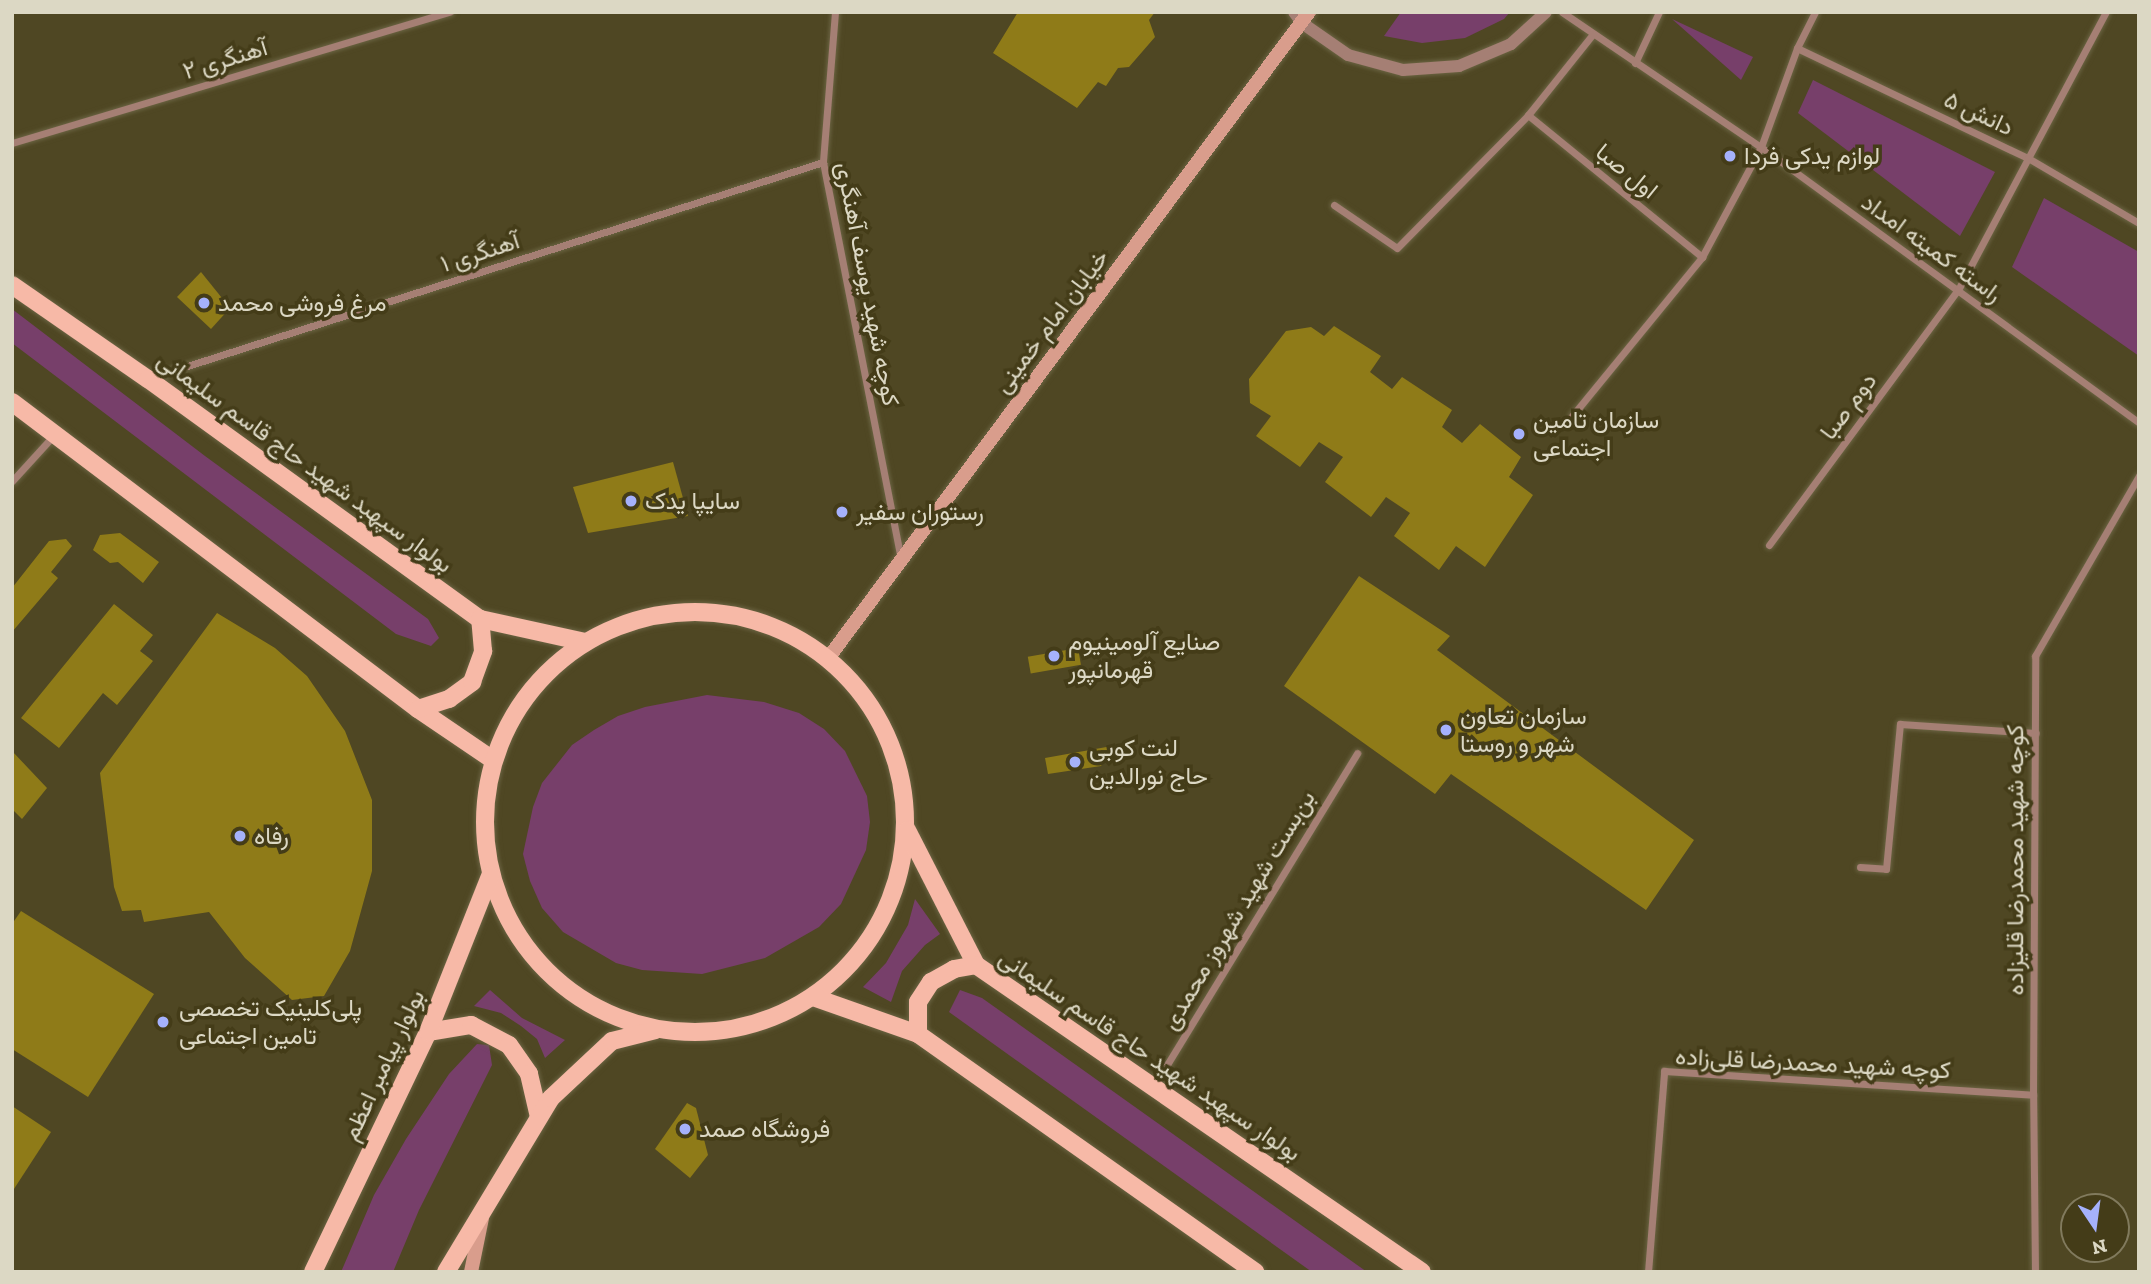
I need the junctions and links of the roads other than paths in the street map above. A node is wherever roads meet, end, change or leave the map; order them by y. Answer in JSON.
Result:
{"nodes":[{"id":1,"x":450,"y":12,"type":"edge"},
{"id":2,"x":835,"y":12,"type":"edge"},
{"id":3,"x":1546,"y":12,"type":"edge"},
{"id":4,"x":1562,"y":12,"type":"edge"},
{"id":5,"x":1659,"y":12,"type":"edge"},
{"id":6,"x":1815,"y":12,"type":"edge"},
{"id":7,"x":2106,"y":12,"type":"edge"},
{"id":8,"x":1302,"y":16,"type":"edge"},
{"id":9,"x":1593,"y":34,"type":"junction"},
{"id":10,"x":1797,"y":48,"type":"junction"},
{"id":11,"x":1635,"y":62,"type":"junction"},
{"id":12,"x":1528,"y":115,"type":"junction"},
{"id":13,"x":12,"y":143,"type":"edge"},
{"id":14,"x":1760,"y":147,"type":"junction"},
{"id":15,"x":2028,"y":158,"type":"junction"},
{"id":16,"x":823,"y":162,"type":"junction"},
{"id":17,"x":1334,"y":205,"type":"dead end"},
{"id":18,"x":2139,"y":223,"type":"edge"},
{"id":19,"x":1702,"y":257,"type":"junction"},
{"id":20,"x":12,"y":285,"type":"edge"},
{"id":21,"x":1958,"y":290,"type":"junction"},
{"id":22,"x":148,"y":379,"type":"junction"},
{"id":23,"x":12,"y":402,"type":"edge"},
{"id":24,"x":1572,"y":416,"type":"dead end"},
{"id":25,"x":2139,"y":423,"type":"edge"},
{"id":26,"x":55,"y":435,"type":"junction"},
{"id":27,"x":2139,"y":476,"type":"edge"},
{"id":28,"x":12,"y":481,"type":"edge"},
{"id":29,"x":1769,"y":545,"type":"dead end"},
{"id":30,"x":901,"y":560,"type":"junction"},
{"id":31,"x":480,"y":618,"type":"junction"},
{"id":32,"x":585,"y":642,"type":"junction"},
{"id":33,"x":829,"y":657,"type":"junction"},
{"id":34,"x":418,"y":709,"type":"junction"},
{"id":35,"x":2036,"y":733,"type":"junction"},
{"id":36,"x":1357,"y":753,"type":"dead end"},
{"id":37,"x":493,"y":760,"type":"junction"},
{"id":38,"x":907,"y":830,"type":"junction"},
{"id":39,"x":1860,"y":867,"type":"dead end"},
{"id":40,"x":490,"y":876,"type":"junction"},
{"id":41,"x":976,"y":965,"type":"junction"},
{"id":42,"x":813,"y":998,"type":"junction"},
{"id":43,"x":658,"y":1030,"type":"junction"},
{"id":44,"x":428,"y":1032,"type":"junction"},
{"id":45,"x":918,"y":1034,"type":"junction"},
{"id":46,"x":1153,"y":1087,"type":"junction"},
{"id":47,"x":2033,"y":1095,"type":"junction"},
{"id":48,"x":539,"y":1117,"type":"junction"},
{"id":49,"x":484,"y":1208,"type":"junction"},
{"id":50,"x":335,"y":1221,"type":"junction"},
{"id":51,"x":306,"y":1272,"type":"edge"},
{"id":52,"x":313,"y":1272,"type":"edge"},
{"id":53,"x":446,"y":1272,"type":"edge"},
{"id":54,"x":471,"y":1272,"type":"edge"},
{"id":55,"x":1255,"y":1272,"type":"edge"},
{"id":56,"x":1422,"y":1272,"type":"edge"},
{"id":57,"x":1648,"y":1272,"type":"edge"},
{"id":58,"x":2035,"y":1272,"type":"edge"}],
"edges":[{"from":1,"to":13,"type":"street","name":"آهنگری ۲"},
{"from":2,"to":16,"type":"street","name":"کوچه شهید یوسف آهنگری"},
{"from":3,"to":8,"type":"street"},
{"from":4,"to":9,"type":"street","name":"راسته کمیته امداد"},
{"from":5,"to":11,"type":"street"},
{"from":6,"to":10,"type":"street"},
{"from":7,"to":15,"type":"street","name":"دوم صبا"},
{"from":8,"to":30,"type":"main road","name":"خیابان امام خمینی"},
{"from":9,"to":11,"type":"street","name":"راسته کمیته امداد"},
{"from":9,"to":12,"type":"street"},
{"from":10,"to":14,"type":"street"},
{"from":10,"to":15,"type":"street","name":"دانش ۵"},
{"from":11,"to":14,"type":"street","name":"راسته کمیته امداد"},
{"from":12,"to":17,"type":"street"},
{"from":12,"to":19,"type":"street","name":"اول صبا"},
{"from":14,"to":19,"type":"street"},
{"from":14,"to":21,"type":"street","name":"راسته کمیته امداد"},
{"from":15,"to":18,"type":"street","name":"دانش ۵"},
{"from":15,"to":21,"type":"street","name":"دوم صبا"},
{"from":16,"to":22,"type":"street","name":"آهنگری ۱"},
{"from":16,"to":30,"type":"street","name":"کوچه شهید یوسف آهنگری"},
{"from":19,"to":24,"type":"street"},
{"from":20,"to":22,"type":"main road","name":"بولوار سپهبد شهید حاج قاسم سلیمانی"},
{"from":21,"to":25,"type":"street","name":"راسته کمیته امداد"},
{"from":21,"to":29,"type":"street","name":"دوم صبا"},
{"from":22,"to":31,"type":"main road","name":"بولوار سپهبد شهید حاج قاسم سلیمانی"},
{"from":23,"to":26,"type":"main road"},
{"from":26,"to":28,"type":"street"},
{"from":26,"to":34,"type":"main road"},
{"from":27,"to":35,"type":"street","name":"کوچه شهید محمدرضا قلیزاده"},
{"from":30,"to":33,"type":"main road","name":"خیابان امام خمینی"},
{"from":31,"to":32,"type":"main road","name":"بولوار سپهبد شهید حاج قاسم سلیمانی"},
{"from":31,"to":34,"type":"main road"},
{"from":32,"to":33,"type":"main road"},
{"from":32,"to":37,"type":"main road"},
{"from":33,"to":38,"type":"main road"},
{"from":34,"to":37,"type":"main road"},
{"from":35,"to":39,"type":"street"},
{"from":35,"to":47,"type":"street","name":"کوچه شهید محمدرضا قلیزاده"},
{"from":36,"to":46,"type":"street","name":"بن‌بست شهید شهروز محمدی"},
{"from":37,"to":40,"type":"main road"},
{"from":38,"to":41,"type":"main road","name":"بولوار سپهبد شهید حاج قاسم سلیمانی"},
{"from":38,"to":42,"type":"main road"},
{"from":40,"to":43,"type":"main road"},
{"from":40,"to":44,"type":"main road","name":"بولوار پیامبر اعظم"},
{"from":41,"to":45,"type":"main road"},
{"from":41,"to":46,"type":"main road","name":"بولوار سپهبد شهید حاج قاسم سلیمانی"},
{"from":42,"to":43,"type":"main road"},
{"from":42,"to":45,"type":"main road"},
{"from":43,"to":48,"type":"main road"},
{"from":44,"to":48,"type":"main road"},
{"from":44,"to":50,"type":"main road","name":"بولوار پیامبر اعظم"},
{"from":45,"to":55,"type":"main road"},
{"from":46,"to":56,"type":"main road","name":"بولوار سپهبد شهید حاج قاسم سلیمانی"},
{"from":47,"to":57,"type":"street","name":"کوچه شهید محمدرضا قلی‌زاده"},
{"from":47,"to":58,"type":"street","name":"کوچه شهید محمدرضا قلیزاده"},
{"from":48,"to":49,"type":"main road"},
{"from":49,"to":53,"type":"main road"},
{"from":49,"to":54,"type":"main road"},
{"from":50,"to":51,"type":"main road"},
{"from":50,"to":52,"type":"main road","name":"بولوار پیامبر اعظم"}]}
